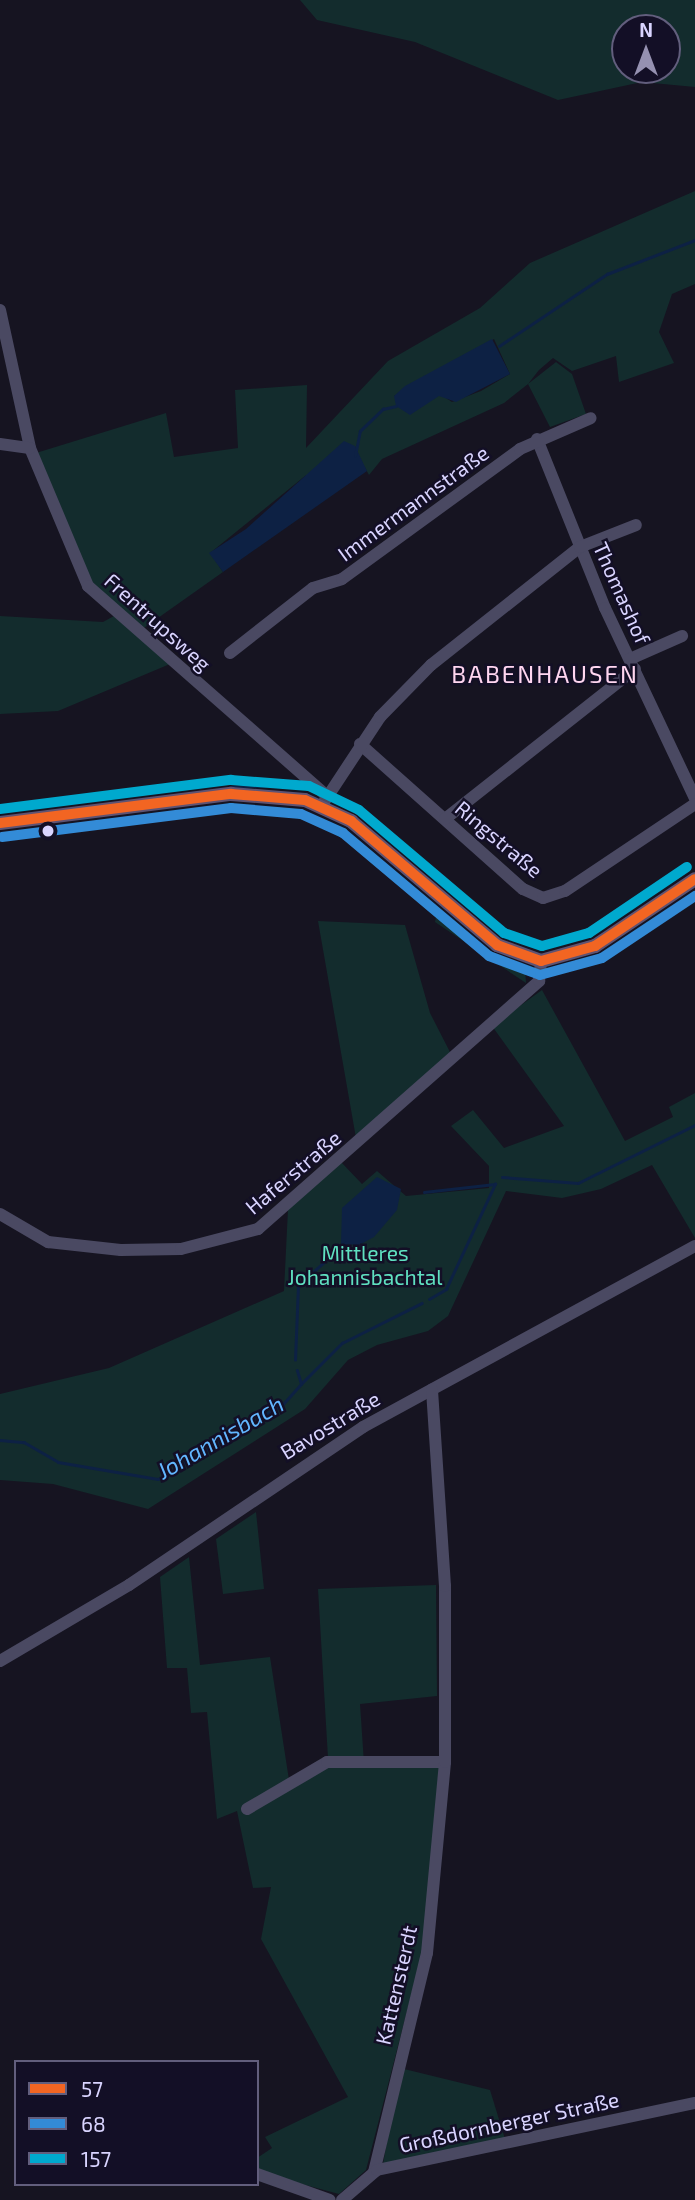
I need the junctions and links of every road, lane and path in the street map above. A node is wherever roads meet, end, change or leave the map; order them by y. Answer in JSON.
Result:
{"nodes":[{"id":1,"x":0,"y":310,"type":"edge"},
{"id":2,"x":591,"y":418,"type":"dead end"},
{"id":3,"x":537,"y":439,"type":"junction"},
{"id":4,"x":0,"y":444,"type":"edge"},
{"id":5,"x":30,"y":447,"type":"junction"},
{"id":6,"x":636,"y":525,"type":"dead end"},
{"id":7,"x":580,"y":547,"type":"junction"},
{"id":8,"x":682,"y":636,"type":"dead end"},
{"id":9,"x":230,"y":653,"type":"dead end"},
{"id":10,"x":632,"y":664,"type":"junction"},
{"id":11,"x":360,"y":744,"type":"junction"},
{"id":12,"x":695,"y":798,"type":"edge"},
{"id":13,"x":324,"y":800,"type":"junction"},
{"id":14,"x":695,"y":804,"type":"edge"},
{"id":15,"x":445,"y":819,"type":"junction"},
{"id":16,"x":0,"y":823,"type":"edge"},
{"id":17,"x":695,"y":879,"type":"edge"},
{"id":18,"x":541,"y":961,"type":"junction"},
{"id":19,"x":0,"y":1214,"type":"edge"},
{"id":20,"x":695,"y":1246,"type":"edge"},
{"id":21,"x":432,"y":1389,"type":"junction"},
{"id":22,"x":0,"y":1661,"type":"edge"},
{"id":23,"x":446,"y":1762,"type":"junction"},
{"id":24,"x":247,"y":1810,"type":"dead end"},
{"id":25,"x":695,"y":2103,"type":"edge"},
{"id":26,"x":374,"y":2172,"type":"junction"},
{"id":27,"x":259,"y":2175,"type":"edge"},
{"id":28,"x":330,"y":2200,"type":"edge"},
{"id":29,"x":342,"y":2200,"type":"edge"}],
"edges":[{"from":1,"to":5,"type":"street","name":"Frentrupsweg"},
{"from":2,"to":3,"type":"street","name":"Immermannstraße"},
{"from":3,"to":7,"type":"street","name":"Thomashof"},
{"from":3,"to":9,"type":"street","name":"Immermannstraße"},
{"from":4,"to":5,"type":"street"},
{"from":5,"to":13,"type":"street","name":"Frentrupsweg"},
{"from":6,"to":7,"type":"street"},
{"from":7,"to":10,"type":"street","name":"Thomashof"},
{"from":7,"to":11,"type":"street"},
{"from":8,"to":10,"type":"street"},
{"from":10,"to":12,"type":"street","name":"Thomashof"},
{"from":10,"to":15,"type":"street"},
{"from":11,"to":13,"type":"street"},
{"from":11,"to":15,"type":"street","name":"Ringstraße"},
{"from":13,"to":16,"type":"main road"},
{"from":13,"to":18,"type":"main road"},
{"from":14,"to":15,"type":"street","name":"Ringstraße"},
{"from":17,"to":18,"type":"main road"},
{"from":18,"to":19,"type":"street","name":"Haferstraße"},
{"from":20,"to":21,"type":"street","name":"Bavostraße"},
{"from":21,"to":22,"type":"street","name":"Bavostraße"},
{"from":21,"to":23,"type":"street","name":"Kattensterdt"},
{"from":23,"to":24,"type":"street"},
{"from":23,"to":26,"type":"street","name":"Kattensterdt"},
{"from":25,"to":26,"type":"street","name":"Großdornberger Straße"},
{"from":26,"to":29,"type":"street","name":"Großdornberger Straße"},
{"from":27,"to":28,"type":"street"}]}
